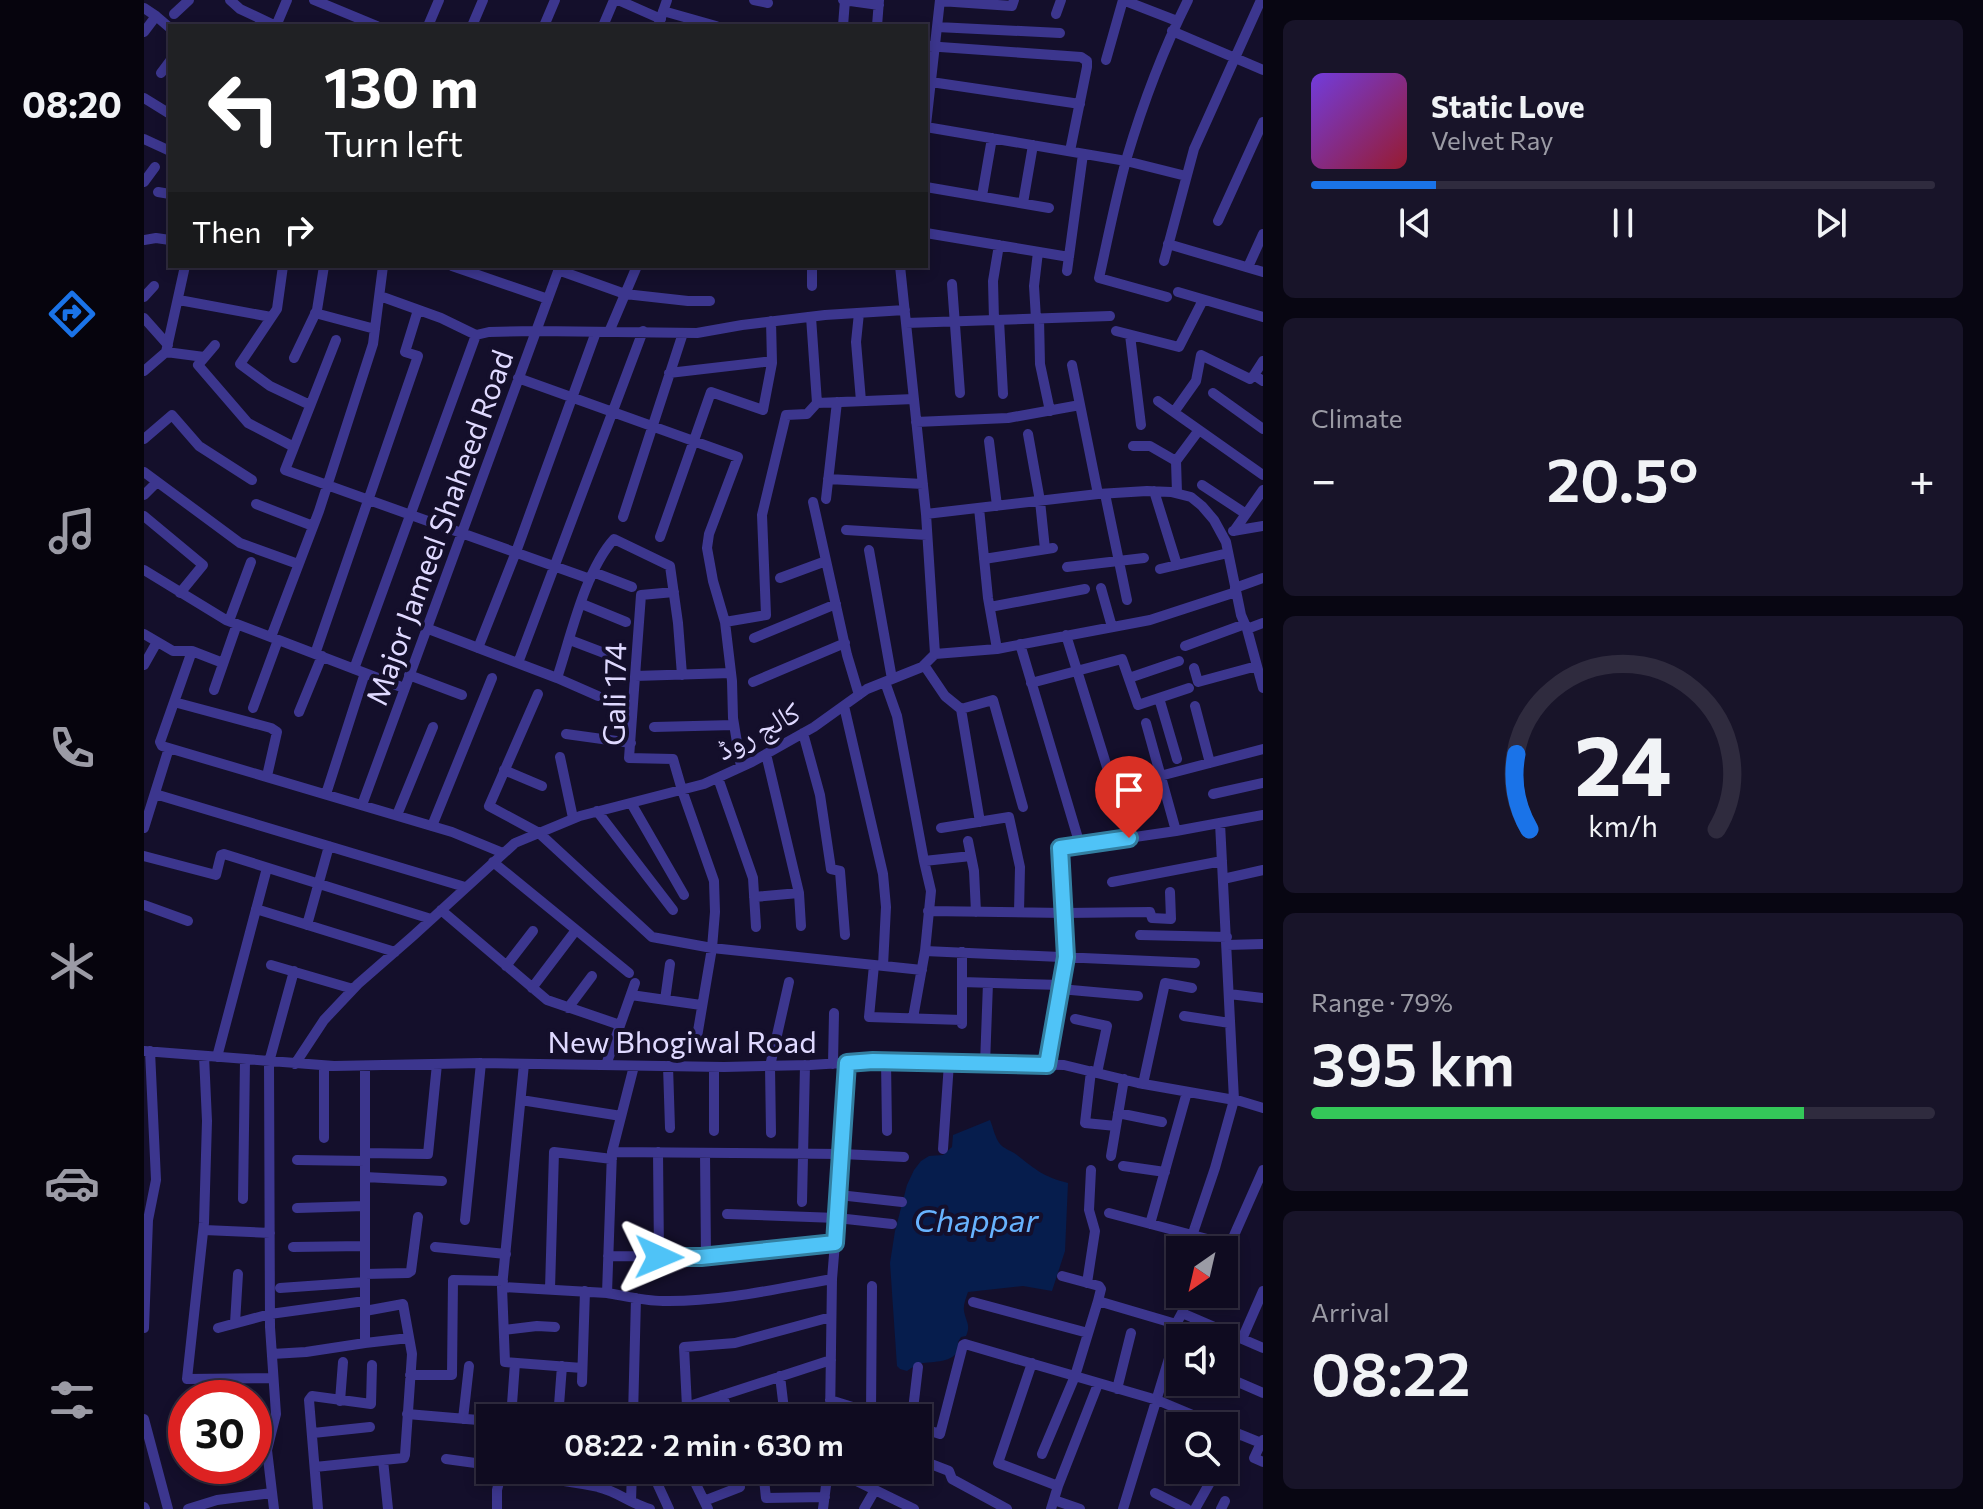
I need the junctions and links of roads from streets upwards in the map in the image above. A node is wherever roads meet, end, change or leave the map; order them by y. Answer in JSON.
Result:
{"nodes":[{"id":1,"x":189,"y":0,"type":"edge"},
{"id":2,"x":230,"y":0,"type":"edge"},
{"id":3,"x":287,"y":0,"type":"edge"},
{"id":4,"x":314,"y":0,"type":"edge"},
{"id":5,"x":483,"y":0,"type":"edge"},
{"id":6,"x":555,"y":0,"type":"edge"},
{"id":7,"x":616,"y":0,"type":"edge"},
{"id":8,"x":754,"y":0,"type":"edge"},
{"id":9,"x":844,"y":0,"type":"edge"},
{"id":10,"x":1014,"y":0,"type":"edge"},
{"id":11,"x":1061,"y":0,"type":"edge"},
{"id":12,"x":1123,"y":0,"type":"edge"},
{"id":13,"x":1188,"y":0,"type":"edge"},
{"id":14,"x":1261,"y":0,"type":"edge"},
{"id":15,"x":435,"y":1,"type":"edge"},
{"id":16,"x":940,"y":1,"type":"edge"},
{"id":17,"x":879,"y":2,"type":"edge"},
{"id":18,"x":768,"y":3,"type":"dead end"},
{"id":19,"x":144,"y":8,"type":"edge"},
{"id":20,"x":174,"y":14,"type":"dead end"},
{"id":21,"x":662,"y":14,"type":"edge"},
{"id":22,"x":1056,"y":14,"type":"dead end"},
{"id":23,"x":156,"y":16,"type":"junction"},
{"id":24,"x":272,"y":24,"type":"edge"},
{"id":25,"x":277,"y":24,"type":"edge"},
{"id":26,"x":372,"y":24,"type":"edge"},
{"id":27,"x":429,"y":24,"type":"edge"},
{"id":28,"x":473,"y":24,"type":"edge"},
{"id":29,"x":545,"y":24,"type":"edge"},
{"id":30,"x":604,"y":24,"type":"edge"},
{"id":31,"x":707,"y":24,"type":"edge"},
{"id":32,"x":843,"y":24,"type":"edge"},
{"id":33,"x":877,"y":24,"type":"edge"},
{"id":34,"x":168,"y":26,"type":"edge"},
{"id":35,"x":1175,"y":26,"type":"junction"},
{"id":36,"x":937,"y":27,"type":"junction"},
{"id":37,"x":144,"y":32,"type":"edge"},
{"id":38,"x":1060,"y":33,"type":"dead end"},
{"id":39,"x":930,"y":47,"type":"edge"},
{"id":40,"x":1235,"y":58,"type":"junction"},
{"id":41,"x":1106,"y":60,"type":"dead end"},
{"id":42,"x":168,"y":64,"type":"edge"},
{"id":43,"x":1263,"y":70,"type":"edge"},
{"id":44,"x":161,"y":73,"type":"dead end"},
{"id":45,"x":931,"y":82,"type":"junction"},
{"id":46,"x":144,"y":98,"type":"edge"},
{"id":47,"x":1080,"y":104,"type":"junction"},
{"id":48,"x":928,"y":108,"type":"edge"},
{"id":49,"x":168,"y":113,"type":"edge"},
{"id":50,"x":1263,"y":122,"type":"edge"},
{"id":51,"x":928,"y":126,"type":"edge"},
{"id":52,"x":992,"y":138,"type":"junction"},
{"id":53,"x":144,"y":139,"type":"edge"},
{"id":54,"x":1033,"y":145,"type":"junction"},
{"id":55,"x":168,"y":151,"type":"edge"},
{"id":56,"x":1070,"y":151,"type":"junction"},
{"id":57,"x":1083,"y":154,"type":"junction"},
{"id":58,"x":1126,"y":161,"type":"junction"},
{"id":59,"x":155,"y":167,"type":"dead end"},
{"id":60,"x":1186,"y":176,"type":"junction"},
{"id":61,"x":144,"y":182,"type":"edge"},
{"id":62,"x":928,"y":187,"type":"edge"},
{"id":63,"x":982,"y":196,"type":"junction"},
{"id":64,"x":1023,"y":203,"type":"junction"},
{"id":65,"x":1049,"y":208,"type":"dead end"},
{"id":66,"x":1218,"y":221,"type":"dead end"},
{"id":67,"x":928,"y":233,"type":"edge"},
{"id":68,"x":1263,"y":234,"type":"edge"},
{"id":69,"x":145,"y":238,"type":"edge"},
{"id":70,"x":168,"y":240,"type":"edge"},
{"id":71,"x":1168,"y":244,"type":"junction"},
{"id":72,"x":999,"y":245,"type":"junction"},
{"id":73,"x":1038,"y":252,"type":"junction"},
{"id":74,"x":1069,"y":257,"type":"junction"},
{"id":75,"x":1164,"y":261,"type":"dead end"},
{"id":76,"x":1248,"y":267,"type":"junction"},
{"id":77,"x":185,"y":268,"type":"edge"},
{"id":78,"x":283,"y":268,"type":"edge"},
{"id":79,"x":324,"y":268,"type":"edge"},
{"id":80,"x":383,"y":268,"type":"edge"},
{"id":81,"x":458,"y":268,"type":"edge"},
{"id":82,"x":559,"y":268,"type":"edge"},
{"id":83,"x":636,"y":268,"type":"edge"},
{"id":84,"x":812,"y":268,"type":"edge"},
{"id":85,"x":900,"y":268,"type":"edge"},
{"id":86,"x":1067,"y":271,"type":"dead end"},
{"id":87,"x":1263,"y":272,"type":"edge"},
{"id":88,"x":952,"y":284,"type":"dead end"},
{"id":89,"x":154,"y":286,"type":"dead end"},
{"id":90,"x":812,"y":286,"type":"dead end"},
{"id":91,"x":625,"y":294,"type":"junction"},
{"id":92,"x":380,"y":296,"type":"junction"},
{"id":93,"x":144,"y":297,"type":"edge"},
{"id":94,"x":548,"y":299,"type":"junction"},
{"id":95,"x":179,"y":300,"type":"junction"},
{"id":96,"x":1203,"y":300,"type":"junction"},
{"id":97,"x":710,"y":301,"type":"dead end"},
{"id":98,"x":418,"y":310,"type":"junction"},
{"id":99,"x":905,"y":310,"type":"junction"},
{"id":100,"x":315,"y":313,"type":"junction"},
{"id":101,"x":859,"y":313,"type":"junction"},
{"id":102,"x":1110,"y":316,"type":"dead end"},
{"id":103,"x":271,"y":317,"type":"junction"},
{"id":104,"x":811,"y":317,"type":"junction"},
{"id":105,"x":1263,"y":317,"type":"edge"},
{"id":106,"x":144,"y":318,"type":"edge"},
{"id":107,"x":1038,"y":318,"type":"junction"},
{"id":108,"x":996,"y":320,"type":"junction"},
{"id":109,"x":771,"y":321,"type":"junction"},
{"id":110,"x":955,"y":321,"type":"junction"},
{"id":111,"x":906,"y":323,"type":"junction"},
{"id":112,"x":375,"y":329,"type":"junction"},
{"id":113,"x":536,"y":331,"type":"junction"},
{"id":114,"x":643,"y":331,"type":"junction"},
{"id":115,"x":1116,"y":331,"type":"dead end"},
{"id":116,"x":596,"y":332,"type":"junction"},
{"id":117,"x":609,"y":332,"type":"junction"},
{"id":118,"x":683,"y":333,"type":"junction"},
{"id":119,"x":476,"y":335,"type":"junction"},
{"id":120,"x":1130,"y":335,"type":"junction"},
{"id":121,"x":336,"y":340,"type":"dead end"},
{"id":122,"x":215,"y":345,"type":"dead end"},
{"id":123,"x":167,"y":349,"type":"junction"},
{"id":124,"x":204,"y":357,"type":"junction"},
{"id":125,"x":294,"y":358,"type":"dead end"},
{"id":126,"x":772,"y":361,"type":"junction"},
{"id":127,"x":1263,"y":361,"type":"edge"},
{"id":128,"x":1072,"y":365,"type":"dead end"},
{"id":129,"x":144,"y":371,"type":"edge"},
{"id":130,"x":669,"y":373,"type":"junction"},
{"id":131,"x":518,"y":378,"type":"junction"},
{"id":132,"x":1259,"y":378,"type":"edge"},
{"id":133,"x":960,"y":393,"type":"dead end"},
{"id":134,"x":1213,"y":393,"type":"dead end"},
{"id":135,"x":1003,"y":394,"type":"dead end"},
{"id":136,"x":573,"y":397,"type":"junction"},
{"id":137,"x":914,"y":399,"type":"junction"},
{"id":138,"x":861,"y":401,"type":"junction"},
{"id":139,"x":1158,"y":401,"type":"dead end"},
{"id":140,"x":837,"y":402,"type":"junction"},
{"id":141,"x":817,"y":403,"type":"junction"},
{"id":142,"x":310,"y":405,"type":"junction"},
{"id":143,"x":1080,"y":405,"type":"junction"},
{"id":144,"x":1050,"y":411,"type":"junction"},
{"id":145,"x":613,"y":412,"type":"junction"},
{"id":146,"x":1174,"y":412,"type":"junction"},
{"id":147,"x":916,"y":422,"type":"junction"},
{"id":148,"x":1141,"y":425,"type":"dead end"},
{"id":149,"x":652,"y":426,"type":"junction"},
{"id":150,"x":1263,"y":429,"type":"edge"},
{"id":151,"x":1199,"y":430,"type":"junction"},
{"id":152,"x":1028,"y":434,"type":"dead end"},
{"id":153,"x":144,"y":439,"type":"edge"},
{"id":154,"x":694,"y":441,"type":"junction"},
{"id":155,"x":989,"y":441,"type":"dead end"},
{"id":156,"x":1133,"y":446,"type":"dead end"},
{"id":157,"x":294,"y":447,"type":"junction"},
{"id":158,"x":1176,"y":461,"type":"junction"},
{"id":159,"x":144,"y":472,"type":"edge"},
{"id":160,"x":1263,"y":475,"type":"edge"},
{"id":161,"x":828,"y":479,"type":"junction"},
{"id":162,"x":252,"y":480,"type":"dead end"},
{"id":163,"x":157,"y":482,"type":"junction"},
{"id":164,"x":923,"y":484,"type":"junction"},
{"id":165,"x":327,"y":485,"type":"junction"},
{"id":166,"x":1202,"y":485,"type":"dead end"},
{"id":167,"x":1263,"y":490,"type":"edge"},
{"id":168,"x":1154,"y":491,"type":"junction"},
{"id":169,"x":1177,"y":493,"type":"junction"},
{"id":170,"x":1102,"y":494,"type":"junction"},
{"id":171,"x":144,"y":495,"type":"edge"},
{"id":172,"x":826,"y":499,"type":"dead end"},
{"id":173,"x":369,"y":500,"type":"junction"},
{"id":174,"x":1040,"y":501,"type":"junction"},
{"id":175,"x":813,"y":502,"type":"dead end"},
{"id":176,"x":256,"y":504,"type":"dead end"},
{"id":177,"x":997,"y":506,"type":"junction"},
{"id":178,"x":979,"y":508,"type":"junction"},
{"id":179,"x":926,"y":514,"type":"junction"},
{"id":180,"x":1246,"y":514,"type":"junction"},
{"id":181,"x":410,"y":515,"type":"junction"},
{"id":182,"x":144,"y":516,"type":"edge"},
{"id":183,"x":623,"y":517,"type":"dead end"},
{"id":184,"x":313,"y":526,"type":"junction"},
{"id":185,"x":1263,"y":526,"type":"edge"},
{"id":186,"x":846,"y":530,"type":"dead end"},
{"id":187,"x":1228,"y":532,"type":"junction"},
{"id":188,"x":462,"y":534,"type":"junction"},
{"id":189,"x":927,"y":535,"type":"junction"},
{"id":190,"x":660,"y":537,"type":"dead end"},
{"id":191,"x":869,"y":550,"type":"dead end"},
{"id":192,"x":516,"y":552,"type":"junction"},
{"id":193,"x":1228,"y":553,"type":"junction"},
{"id":194,"x":1144,"y":558,"type":"dead end"},
{"id":195,"x":984,"y":559,"type":"junction"},
{"id":196,"x":1119,"y":560,"type":"junction"},
{"id":197,"x":826,"y":561,"type":"junction"},
{"id":198,"x":251,"y":562,"type":"dead end"},
{"id":199,"x":298,"y":564,"type":"junction"},
{"id":200,"x":1177,"y":565,"type":"junction"},
{"id":201,"x":555,"y":566,"type":"junction"},
{"id":202,"x":1067,"y":567,"type":"dead end"},
{"id":203,"x":1160,"y":569,"type":"dead end"},
{"id":204,"x":144,"y":570,"type":"edge"},
{"id":205,"x":592,"y":575,"type":"junction"},
{"id":206,"x":780,"y":578,"type":"dead end"},
{"id":207,"x":1263,"y":578,"type":"edge"},
{"id":208,"x":632,"y":587,"type":"dead end"},
{"id":209,"x":1101,"y":588,"type":"dead end"},
{"id":210,"x":1085,"y":589,"type":"dead end"},
{"id":211,"x":1236,"y":590,"type":"junction"},
{"id":212,"x":674,"y":592,"type":"junction"},
{"id":213,"x":180,"y":593,"type":"junction"},
{"id":214,"x":1127,"y":600,"type":"dead end"},
{"id":215,"x":582,"y":604,"type":"junction"},
{"id":216,"x":836,"y":604,"type":"junction"},
{"id":217,"x":990,"y":607,"type":"junction"},
{"id":218,"x":626,"y":622,"type":"dead end"},
{"id":219,"x":725,"y":622,"type":"junction"},
{"id":220,"x":233,"y":623,"type":"junction"},
{"id":221,"x":1263,"y":623,"type":"edge"},
{"id":222,"x":1246,"y":626,"type":"junction"},
{"id":223,"x":1112,"y":627,"type":"junction"},
{"id":224,"x":426,"y":628,"type":"junction"},
{"id":225,"x":144,"y":634,"type":"edge"},
{"id":226,"x":1066,"y":635,"type":"junction"},
{"id":227,"x":754,"y":638,"type":"dead end"},
{"id":228,"x":274,"y":639,"type":"junction"},
{"id":229,"x":570,"y":640,"type":"junction"},
{"id":230,"x":157,"y":642,"type":"junction"},
{"id":231,"x":845,"y":643,"type":"junction"},
{"id":232,"x":1020,"y":644,"type":"junction"},
{"id":233,"x":1185,"y":646,"type":"dead end"},
{"id":234,"x":478,"y":648,"type":"junction"},
{"id":235,"x":997,"y":649,"type":"junction"},
{"id":236,"x":192,"y":651,"type":"junction"},
{"id":237,"x":935,"y":654,"type":"junction"},
{"id":238,"x":318,"y":655,"type":"junction"},
{"id":239,"x":612,"y":656,"type":"dead end"},
{"id":240,"x":1179,"y":661,"type":"dead end"},
{"id":241,"x":223,"y":663,"type":"junction"},
{"id":242,"x":518,"y":663,"type":"junction"},
{"id":243,"x":144,"y":665,"type":"edge"},
{"id":244,"x":924,"y":665,"type":"junction"},
{"id":245,"x":1257,"y":666,"type":"junction"},
{"id":246,"x":1194,"y":668,"type":"dead end"},
{"id":247,"x":354,"y":669,"type":"junction"},
{"id":248,"x":1077,"y":671,"type":"junction"},
{"id":249,"x":731,"y":673,"type":"junction"},
{"id":250,"x":409,"y":675,"type":"junction"},
{"id":251,"x":682,"y":675,"type":"junction"},
{"id":252,"x":364,"y":676,"type":"dead end"},
{"id":253,"x":635,"y":676,"type":"junction"},
{"id":254,"x":492,"y":678,"type":"dead end"},
{"id":255,"x":557,"y":678,"type":"junction"},
{"id":256,"x":1129,"y":678,"type":"junction"},
{"id":257,"x":888,"y":681,"type":"junction"},
{"id":258,"x":753,"y":682,"type":"dead end"},
{"id":259,"x":1031,"y":683,"type":"junction"},
{"id":260,"x":404,"y":688,"type":"junction"},
{"id":261,"x":1189,"y":688,"type":"dead end"},
{"id":262,"x":1263,"y":688,"type":"edge"},
{"id":263,"x":214,"y":690,"type":"dead end"},
{"id":264,"x":538,"y":694,"type":"dead end"},
{"id":265,"x":462,"y":695,"type":"dead end"},
{"id":266,"x":859,"y":695,"type":"junction"},
{"id":267,"x":598,"y":696,"type":"dead end"},
{"id":268,"x":1159,"y":698,"type":"junction"},
{"id":269,"x":174,"y":702,"type":"junction"},
{"id":270,"x":844,"y":706,"type":"junction"},
{"id":271,"x":1195,"y":706,"type":"dead end"},
{"id":272,"x":253,"y":708,"type":"dead end"},
{"id":273,"x":961,"y":709,"type":"junction"},
{"id":274,"x":299,"y":712,"type":"dead end"},
{"id":275,"x":1146,"y":723,"type":"dead end"},
{"id":276,"x":734,"y":725,"type":"junction"},
{"id":277,"x":433,"y":727,"type":"dead end"},
{"id":278,"x":654,"y":727,"type":"dead end"},
{"id":279,"x":803,"y":733,"type":"junction"},
{"id":280,"x":566,"y":734,"type":"dead end"},
{"id":281,"x":631,"y":743,"type":"junction"},
{"id":282,"x":169,"y":748,"type":"junction"},
{"id":283,"x":1263,"y":749,"type":"edge"},
{"id":284,"x":766,"y":754,"type":"junction"},
{"id":285,"x":560,"y":757,"type":"dead end"},
{"id":286,"x":1177,"y":759,"type":"dead end"},
{"id":287,"x":1210,"y":763,"type":"junction"},
{"id":288,"x":741,"y":767,"type":"junction"},
{"id":289,"x":504,"y":770,"type":"junction"},
{"id":290,"x":267,"y":776,"type":"junction"},
{"id":291,"x":1160,"y":776,"type":"junction"},
{"id":292,"x":718,"y":778,"type":"junction"},
{"id":293,"x":1263,"y":783,"type":"edge"},
{"id":294,"x":542,"y":786,"type":"dead end"},
{"id":295,"x":682,"y":790,"type":"junction"},
{"id":296,"x":155,"y":794,"type":"junction"},
{"id":297,"x":326,"y":794,"type":"junction"},
{"id":298,"x":1213,"y":794,"type":"dead end"},
{"id":299,"x":631,"y":803,"type":"junction"},
{"id":300,"x":362,"y":805,"type":"junction"},
{"id":301,"x":1023,"y":807,"type":"dead end"},
{"id":302,"x":597,"y":811,"type":"junction"},
{"id":303,"x":397,"y":815,"type":"junction"},
{"id":304,"x":1263,"y":815,"type":"edge"},
{"id":305,"x":573,"y":818,"type":"junction"},
{"id":306,"x":980,"y":822,"type":"junction"},
{"id":307,"x":1220,"y":823,"type":"junction"},
{"id":308,"x":432,"y":826,"type":"junction"},
{"id":309,"x":144,"y":828,"type":"edge"},
{"id":310,"x":941,"y":828,"type":"dead end"},
{"id":311,"x":1176,"y":831,"type":"junction"},
{"id":312,"x":539,"y":833,"type":"junction"},
{"id":313,"x":1129,"y":838,"type":"junction"},
{"id":314,"x":968,"y":841,"type":"dead end"},
{"id":315,"x":1080,"y":845,"type":"junction"},
{"id":316,"x":329,"y":846,"type":"junction"},
{"id":317,"x":503,"y":853,"type":"junction"},
{"id":318,"x":144,"y":856,"type":"edge"},
{"id":319,"x":971,"y":856,"type":"junction"},
{"id":320,"x":924,"y":861,"type":"junction"},
{"id":321,"x":1222,"y":861,"type":"junction"},
{"id":322,"x":493,"y":862,"type":"junction"},
{"id":323,"x":267,"y":868,"type":"junction"},
{"id":324,"x":1263,"y":870,"type":"edge"},
{"id":325,"x":1223,"y":879,"type":"junction"},
{"id":326,"x":1112,"y":882,"type":"dead end"},
{"id":327,"x":318,"y":884,"type":"junction"},
{"id":328,"x":465,"y":887,"type":"junction"},
{"id":329,"x":1170,"y":892,"type":"dead end"},
{"id":330,"x":799,"y":893,"type":"junction"},
{"id":331,"x":684,"y":895,"type":"dead end"},
{"id":332,"x":754,"y":897,"type":"junction"},
{"id":333,"x":144,"y":905,"type":"edge"},
{"id":334,"x":256,"y":909,"type":"junction"},
{"id":335,"x":441,"y":910,"type":"junction"},
{"id":336,"x":673,"y":910,"type":"dead end"},
{"id":337,"x":928,"y":911,"type":"junction"},
{"id":338,"x":976,"y":912,"type":"junction"},
{"id":339,"x":1019,"y":912,"type":"junction"},
{"id":340,"x":1064,"y":913,"type":"junction"},
{"id":341,"x":431,"y":919,"type":"junction"},
{"id":342,"x":1171,"y":919,"type":"junction"},
{"id":343,"x":188,"y":921,"type":"dead end"},
{"id":344,"x":307,"y":925,"type":"junction"},
{"id":345,"x":801,"y":926,"type":"dead end"},
{"id":346,"x":756,"y":927,"type":"dead end"},
{"id":347,"x":576,"y":930,"type":"junction"},
{"id":348,"x":533,"y":931,"type":"dead end"},
{"id":349,"x":845,"y":935,"type":"dead end"},
{"id":350,"x":1140,"y":935,"type":"dead end"},
{"id":351,"x":1172,"y":936,"type":"junction"},
{"id":352,"x":1227,"y":941,"type":"junction"},
{"id":353,"x":1263,"y":944,"type":"edge"},
{"id":354,"x":712,"y":948,"type":"junction"},
{"id":355,"x":925,"y":951,"type":"junction"},
{"id":356,"x":395,"y":952,"type":"junction"},
{"id":357,"x":962,"y":952,"type":"junction"},
{"id":358,"x":1066,"y":957,"type":"junction"},
{"id":359,"x":1195,"y":963,"type":"dead end"},
{"id":360,"x":670,"y":964,"type":"dead end"},
{"id":361,"x":271,"y":965,"type":"dead end"},
{"id":362,"x":879,"y":965,"type":"junction"},
{"id":363,"x":506,"y":966,"type":"junction"},
{"id":364,"x":922,"y":970,"type":"junction"},
{"id":365,"x":294,"y":971,"type":"junction"},
{"id":366,"x":629,"y":973,"type":"dead end"},
{"id":367,"x":592,"y":976,"type":"dead end"},
{"id":368,"x":789,"y":982,"type":"dead end"},
{"id":369,"x":962,"y":982,"type":"junction"},
{"id":370,"x":635,"y":983,"type":"dead end"},
{"id":371,"x":988,"y":983,"type":"junction"},
{"id":372,"x":1061,"y":987,"type":"junction"},
{"id":373,"x":532,"y":988,"type":"junction"},
{"id":374,"x":1192,"y":988,"type":"dead end"},
{"id":375,"x":353,"y":989,"type":"junction"},
{"id":376,"x":1229,"y":994,"type":"junction"},
{"id":377,"x":631,"y":995,"type":"junction"},
{"id":378,"x":1138,"y":996,"type":"dead end"},
{"id":379,"x":1263,"y":998,"type":"edge"},
{"id":380,"x":665,"y":1000,"type":"junction"},
{"id":381,"x":701,"y":1005,"type":"junction"},
{"id":382,"x":568,"y":1008,"type":"junction"},
{"id":383,"x":834,"y":1013,"type":"dead end"},
{"id":384,"x":1184,"y":1016,"type":"dead end"},
{"id":385,"x":913,"y":1018,"type":"junction"},
{"id":386,"x":1075,"y":1019,"type":"dead end"},
{"id":387,"x":1230,"y":1023,"type":"junction"},
{"id":388,"x":620,"y":1025,"type":"junction"},
{"id":389,"x":697,"y":1037,"type":"dead end"},
{"id":390,"x":147,"y":1051,"type":"edge"},
{"id":391,"x":204,"y":1056,"type":"junction"},
{"id":392,"x":217,"y":1057,"type":"junction"},
{"id":393,"x":245,"y":1060,"type":"junction"},
{"id":394,"x":886,"y":1061,"type":"junction"},
{"id":395,"x":269,"y":1062,"type":"junction"},
{"id":396,"x":481,"y":1063,"type":"junction"},
{"id":397,"x":847,"y":1063,"type":"junction"},
{"id":398,"x":949,"y":1063,"type":"junction"},
{"id":399,"x":295,"y":1064,"type":"junction"},
{"id":400,"x":437,"y":1064,"type":"junction"},
{"id":401,"x":524,"y":1064,"type":"junction"},
{"id":402,"x":833,"y":1064,"type":"junction"},
{"id":403,"x":985,"y":1064,"type":"junction"},
{"id":404,"x":606,"y":1065,"type":"junction"},
{"id":405,"x":805,"y":1065,"type":"junction"},
{"id":406,"x":1047,"y":1065,"type":"junction"},
{"id":407,"x":324,"y":1066,"type":"junction"},
{"id":408,"x":365,"y":1066,"type":"junction"},
{"id":409,"x":634,"y":1066,"type":"junction"},
{"id":410,"x":668,"y":1066,"type":"junction"},
{"id":411,"x":770,"y":1066,"type":"junction"},
{"id":412,"x":714,"y":1067,"type":"junction"},
{"id":413,"x":1094,"y":1072,"type":"junction"},
{"id":414,"x":1124,"y":1079,"type":"junction"},
{"id":415,"x":1143,"y":1084,"type":"junction"},
{"id":416,"x":1187,"y":1092,"type":"junction"},
{"id":417,"x":521,"y":1100,"type":"junction"},
{"id":418,"x":1234,"y":1100,"type":"junction"},
{"id":419,"x":1263,"y":1108,"type":"edge"},
{"id":420,"x":1118,"y":1113,"type":"junction"},
{"id":421,"x":621,"y":1116,"type":"junction"},
{"id":422,"x":149,"y":1119,"type":"edge"},
{"id":423,"x":1162,"y":1122,"type":"dead end"},
{"id":424,"x":1116,"y":1126,"type":"junction"},
{"id":425,"x":670,"y":1128,"type":"dead end"},
{"id":426,"x":714,"y":1131,"type":"dead end"},
{"id":427,"x":887,"y":1131,"type":"dead end"},
{"id":428,"x":771,"y":1133,"type":"dead end"},
{"id":429,"x":324,"y":1138,"type":"dead end"},
{"id":430,"x":943,"y":1149,"type":"dead end"},
{"id":431,"x":658,"y":1152,"type":"junction"},
{"id":432,"x":705,"y":1153,"type":"junction"},
{"id":433,"x":803,"y":1154,"type":"junction"},
{"id":434,"x":842,"y":1154,"type":"junction"},
{"id":435,"x":612,"y":1156,"type":"junction"},
{"id":436,"x":1111,"y":1156,"type":"dead end"},
{"id":437,"x":365,"y":1157,"type":"junction"},
{"id":438,"x":904,"y":1157,"type":"dead end"},
{"id":439,"x":297,"y":1160,"type":"dead end"},
{"id":440,"x":1123,"y":1166,"type":"dead end"},
{"id":441,"x":150,"y":1169,"type":"edge"},
{"id":442,"x":1091,"y":1170,"type":"dead end"},
{"id":443,"x":1263,"y":1170,"type":"edge"},
{"id":444,"x":1165,"y":1172,"type":"junction"},
{"id":445,"x":365,"y":1177,"type":"junction"},
{"id":446,"x":442,"y":1181,"type":"dead end"},
{"id":447,"x":839,"y":1195,"type":"junction"},
{"id":448,"x":243,"y":1199,"type":"dead end"},
{"id":449,"x":802,"y":1202,"type":"dead end"},
{"id":450,"x":902,"y":1202,"type":"dead end"},
{"id":451,"x":365,"y":1206,"type":"junction"},
{"id":452,"x":297,"y":1208,"type":"dead end"},
{"id":453,"x":1109,"y":1213,"type":"dead end"},
{"id":454,"x":727,"y":1214,"type":"dead end"},
{"id":455,"x":418,"y":1217,"type":"dead end"},
{"id":456,"x":837,"y":1218,"type":"junction"},
{"id":457,"x":465,"y":1220,"type":"dead end"},
{"id":458,"x":892,"y":1224,"type":"dead end"},
{"id":459,"x":1150,"y":1224,"type":"junction"},
{"id":460,"x":204,"y":1230,"type":"junction"},
{"id":461,"x":270,"y":1233,"type":"junction"},
{"id":462,"x":1192,"y":1236,"type":"joint"},
{"id":463,"x":1234,"y":1236,"type":"edge"},
{"id":464,"x":835,"y":1243,"type":"junction"},
{"id":465,"x":365,"y":1246,"type":"junction"},
{"id":466,"x":293,"y":1247,"type":"dead end"},
{"id":467,"x":435,"y":1247,"type":"dead end"},
{"id":468,"x":506,"y":1254,"type":"junction"},
{"id":469,"x":608,"y":1256,"type":"junction"},
{"id":470,"x":659,"y":1257,"type":"junction"},
{"id":471,"x":706,"y":1257,"type":"junction"},
{"id":472,"x":238,"y":1274,"type":"dead end"},
{"id":473,"x":1062,"y":1276,"type":"dead end"},
{"id":474,"x":365,"y":1278,"type":"junction"},
{"id":475,"x":832,"y":1279,"type":"junction"},
{"id":476,"x":1087,"y":1283,"type":"junction"},
{"id":477,"x":503,"y":1284,"type":"junction"},
{"id":478,"x":872,"y":1286,"type":"dead end"},
{"id":479,"x":280,"y":1288,"type":"dead end"},
{"id":480,"x":550,"y":1289,"type":"junction"},
{"id":481,"x":585,"y":1291,"type":"junction"},
{"id":482,"x":1263,"y":1291,"type":"edge"},
{"id":483,"x":607,"y":1293,"type":"junction"},
{"id":484,"x":636,"y":1298,"type":"junction"},
{"id":485,"x":1098,"y":1301,"type":"junction"},
{"id":486,"x":973,"y":1302,"type":"dead end"},
{"id":487,"x":365,"y":1306,"type":"junction"},
{"id":488,"x":1184,"y":1308,"type":"edge"},
{"id":489,"x":1182,"y":1313,"type":"junction"},
{"id":490,"x":270,"y":1314,"type":"junction"},
{"id":491,"x":831,"y":1317,"type":"junction"},
{"id":492,"x":235,"y":1323,"type":"junction"},
{"id":493,"x":1176,"y":1324,"type":"joint"},
{"id":494,"x":555,"y":1327,"type":"dead end"},
{"id":495,"x":144,"y":1328,"type":"edge"},
{"id":496,"x":218,"y":1328,"type":"dead end"},
{"id":497,"x":504,"y":1330,"type":"junction"},
{"id":498,"x":1088,"y":1333,"type":"junction"},
{"id":499,"x":1131,"y":1333,"type":"dead end"},
{"id":500,"x":409,"y":1338,"type":"junction"},
{"id":501,"x":1242,"y":1339,"type":"junction"},
{"id":502,"x":365,"y":1343,"type":"junction"},
{"id":503,"x":1263,"y":1348,"type":"edge"},
{"id":504,"x":272,"y":1354,"type":"junction"},
{"id":505,"x":831,"y":1360,"type":"junction"},
{"id":506,"x":343,"y":1362,"type":"dead end"},
{"id":507,"x":515,"y":1363,"type":"junction"},
{"id":508,"x":1032,"y":1363,"type":"junction"},
{"id":509,"x":372,"y":1365,"type":"dead end"},
{"id":510,"x":469,"y":1366,"type":"dead end"},
{"id":511,"x":562,"y":1366,"type":"junction"},
{"id":512,"x":918,"y":1367,"type":"dead end"},
{"id":513,"x":582,"y":1368,"type":"junction"},
{"id":514,"x":410,"y":1375,"type":"junction"},
{"id":515,"x":780,"y":1376,"type":"junction"},
{"id":516,"x":1075,"y":1376,"type":"junction"},
{"id":517,"x":1166,"y":1377,"type":"edge"},
{"id":518,"x":273,"y":1378,"type":"junction"},
{"id":519,"x":582,"y":1382,"type":"dead end"},
{"id":520,"x":1238,"y":1382,"type":"edge"},
{"id":521,"x":1098,"y":1384,"type":"junction"},
{"id":522,"x":1117,"y":1389,"type":"junction"},
{"id":523,"x":1263,"y":1393,"type":"edge"},
{"id":524,"x":722,"y":1395,"type":"junction"},
{"id":525,"x":830,"y":1400,"type":"junction"},
{"id":526,"x":1157,"y":1400,"type":"junction"},
{"id":527,"x":340,"y":1401,"type":"junction"},
{"id":528,"x":512,"y":1404,"type":"edge"},
{"id":529,"x":559,"y":1404,"type":"edge"},
{"id":530,"x":633,"y":1404,"type":"edge"},
{"id":531,"x":687,"y":1404,"type":"edge"},
{"id":532,"x":696,"y":1404,"type":"edge"},
{"id":533,"x":726,"y":1404,"type":"edge"},
{"id":534,"x":783,"y":1404,"type":"edge"},
{"id":535,"x":830,"y":1404,"type":"edge"},
{"id":536,"x":843,"y":1404,"type":"edge"},
{"id":537,"x":871,"y":1404,"type":"edge"},
{"id":538,"x":914,"y":1404,"type":"edge"},
{"id":539,"x":1186,"y":1412,"type":"edge"},
{"id":540,"x":407,"y":1414,"type":"junction"},
{"id":541,"x":144,"y":1419,"type":"edge"},
{"id":542,"x":463,"y":1419,"type":"junction"},
{"id":543,"x":476,"y":1420,"type":"edge"},
{"id":544,"x":370,"y":1427,"type":"dead end"},
{"id":545,"x":932,"y":1431,"type":"edge"},
{"id":546,"x":313,"y":1433,"type":"junction"},
{"id":547,"x":1238,"y":1434,"type":"edge"},
{"id":548,"x":147,"y":1441,"type":"edge"},
{"id":549,"x":1262,"y":1442,"type":"edge"},
{"id":550,"x":1042,"y":1454,"type":"dead end"},
{"id":551,"x":446,"y":1459,"type":"dead end"},
{"id":552,"x":383,"y":1460,"type":"junction"},
{"id":553,"x":1263,"y":1462,"type":"edge"},
{"id":554,"x":476,"y":1463,"type":"edge"},
{"id":555,"x":932,"y":1464,"type":"edge"},
{"id":556,"x":315,"y":1467,"type":"junction"},
{"id":557,"x":498,"y":1484,"type":"edge"},
{"id":558,"x":583,"y":1484,"type":"edge"},
{"id":559,"x":635,"y":1484,"type":"edge"},
{"id":560,"x":658,"y":1484,"type":"edge"},
{"id":561,"x":697,"y":1484,"type":"edge"},
{"id":562,"x":765,"y":1484,"type":"edge"},
{"id":563,"x":826,"y":1484,"type":"edge"},
{"id":564,"x":863,"y":1484,"type":"edge"},
{"id":565,"x":1208,"y":1484,"type":"edge"},
{"id":566,"x":1058,"y":1486,"type":"junction"},
{"id":567,"x":740,"y":1487,"type":"dead end"},
{"id":568,"x":875,"y":1490,"type":"junction"},
{"id":569,"x":272,"y":1493,"type":"junction"},
{"id":570,"x":1155,"y":1493,"type":"dead end"},
{"id":571,"x":766,"y":1496,"type":"junction"},
{"id":572,"x":825,"y":1497,"type":"junction"},
{"id":573,"x":1052,"y":1504,"type":"edge"},
{"id":574,"x":706,"y":1505,"type":"edge"},
{"id":575,"x":640,"y":1506,"type":"edge"},
{"id":576,"x":168,"y":1509,"type":"edge"},
{"id":577,"x":188,"y":1509,"type":"edge"},
{"id":578,"x":274,"y":1509,"type":"edge"},
{"id":579,"x":318,"y":1509,"type":"edge"},
{"id":580,"x":388,"y":1509,"type":"edge"},
{"id":581,"x":497,"y":1509,"type":"edge"},
{"id":582,"x":669,"y":1509,"type":"edge"},
{"id":583,"x":766,"y":1509,"type":"edge"},
{"id":584,"x":823,"y":1509,"type":"edge"},
{"id":585,"x":864,"y":1509,"type":"edge"},
{"id":586,"x":914,"y":1509,"type":"edge"},
{"id":587,"x":1007,"y":1509,"type":"edge"},
{"id":588,"x":1080,"y":1509,"type":"edge"},
{"id":589,"x":1123,"y":1509,"type":"edge"},
{"id":590,"x":1187,"y":1509,"type":"edge"},
{"id":591,"x":1195,"y":1509,"type":"edge"}],
"edges":[{"from":1,"to":20,"type":"street"},
{"from":2,"to":24,"type":"street"},
{"from":3,"to":25,"type":"street"},
{"from":4,"to":26,"type":"street"},
{"from":5,"to":28,"type":"street"},
{"from":6,"to":29,"type":"street"},
{"from":7,"to":21,"type":"street"},
{"from":7,"to":30,"type":"street"},
{"from":8,"to":18,"type":"street"},
{"from":9,"to":17,"type":"street"},
{"from":9,"to":32,"type":"street"},
{"from":10,"to":16,"type":"street"},
{"from":11,"to":22,"type":"street"},
{"from":12,"to":35,"type":"street"},
{"from":12,"to":41,"type":"street"},
{"from":13,"to":35,"type":"street"},
{"from":14,"to":40,"type":"street"},
{"from":15,"to":27,"type":"street"},
{"from":16,"to":36,"type":"street"},
{"from":17,"to":33,"type":"street"},
{"from":19,"to":23,"type":"street"},
{"from":21,"to":31,"type":"street"},
{"from":23,"to":34,"type":"street"},
{"from":23,"to":37,"type":"street"},
{"from":35,"to":40,"type":"street"},
{"from":35,"to":58,"type":"street"},
{"from":36,"to":38,"type":"street"},
{"from":36,"to":39,"type":"street"},
{"from":39,"to":45,"type":"street"},
{"from":39,"to":47,"type":"street"},
{"from":40,"to":43,"type":"street"},
{"from":40,"to":60,"type":"street"},
{"from":42,"to":44,"type":"street"},
{"from":45,"to":47,"type":"street"},
{"from":45,"to":48,"type":"street"},
{"from":46,"to":49,"type":"street"},
{"from":47,"to":56,"type":"street"},
{"from":50,"to":66,"type":"street"},
{"from":51,"to":52,"type":"street"},
{"from":52,"to":54,"type":"street"},
{"from":52,"to":63,"type":"street"},
{"from":53,"to":55,"type":"street"},
{"from":54,"to":56,"type":"street"},
{"from":54,"to":64,"type":"street"},
{"from":56,"to":57,"type":"street"},
{"from":57,"to":58,"type":"street"},
{"from":57,"to":74,"type":"street"},
{"from":58,"to":60,"type":"street"},
{"from":58,"to":96,"type":"street"},
{"from":59,"to":61,"type":"street"},
{"from":60,"to":71,"type":"street"},
{"from":62,"to":63,"type":"street"},
{"from":63,"to":64,"type":"street"},
{"from":64,"to":65,"type":"street"},
{"from":67,"to":72,"type":"street"},
{"from":68,"to":76,"type":"street"},
{"from":69,"to":70,"type":"street"},
{"from":71,"to":75,"type":"street"},
{"from":71,"to":76,"type":"street"},
{"from":72,"to":73,"type":"street"},
{"from":72,"to":108,"type":"street"},
{"from":73,"to":74,"type":"street"},
{"from":73,"to":107,"type":"street"},
{"from":74,"to":86,"type":"street"},
{"from":76,"to":87,"type":"street"},
{"from":77,"to":95,"type":"street"},
{"from":78,"to":103,"type":"street"},
{"from":79,"to":100,"type":"street"},
{"from":80,"to":92,"type":"street"},
{"from":81,"to":94,"type":"street"},
{"from":82,"to":91,"type":"street"},
{"from":82,"to":94,"type":"street","name":"Major Jameel Shaheed Road"},
{"from":83,"to":91,"type":"street"},
{"from":84,"to":90,"type":"street"},
{"from":85,"to":99,"type":"street"},
{"from":88,"to":110,"type":"street"},
{"from":89,"to":93,"type":"street"},
{"from":91,"to":97,"type":"street"},
{"from":91,"to":117,"type":"street"},
{"from":92,"to":98,"type":"street"},
{"from":92,"to":112,"type":"street"},
{"from":94,"to":113,"type":"street","name":"Major Jameel Shaheed Road"},
{"from":95,"to":103,"type":"street"},
{"from":95,"to":123,"type":"street"},
{"from":96,"to":105,"type":"street"},
{"from":96,"to":120,"type":"street"},
{"from":98,"to":119,"type":"street"},
{"from":98,"to":173,"type":"street"},
{"from":99,"to":101,"type":"street"},
{"from":99,"to":111,"type":"street"},
{"from":100,"to":112,"type":"street"},
{"from":100,"to":125,"type":"street"},
{"from":101,"to":104,"type":"street"},
{"from":101,"to":138,"type":"street"},
{"from":102,"to":107,"type":"street"},
{"from":103,"to":142,"type":"street"},
{"from":104,"to":109,"type":"street"},
{"from":104,"to":141,"type":"street"},
{"from":106,"to":123,"type":"street"},
{"from":107,"to":108,"type":"street"},
{"from":107,"to":144,"type":"street"},
{"from":108,"to":110,"type":"street"},
{"from":108,"to":135,"type":"street"},
{"from":109,"to":118,"type":"street"},
{"from":109,"to":126,"type":"street"},
{"from":110,"to":111,"type":"street"},
{"from":110,"to":133,"type":"street"},
{"from":111,"to":137,"type":"street"},
{"from":112,"to":165,"type":"street"},
{"from":113,"to":116,"type":"street"},
{"from":113,"to":119,"type":"street"},
{"from":113,"to":131,"type":"street","name":"Major Jameel Shaheed Road"},
{"from":114,"to":117,"type":"street"},
{"from":114,"to":118,"type":"street"},
{"from":114,"to":145,"type":"street"},
{"from":115,"to":120,"type":"street"},
{"from":116,"to":117,"type":"street"},
{"from":116,"to":136,"type":"street"},
{"from":118,"to":130,"type":"street"},
{"from":119,"to":181,"type":"street"},
{"from":120,"to":148,"type":"street"},
{"from":121,"to":142,"type":"street"},
{"from":122,"to":124,"type":"street"},
{"from":123,"to":124,"type":"street"},
{"from":123,"to":129,"type":"street"},
{"from":124,"to":157,"type":"street"},
{"from":126,"to":130,"type":"street"},
{"from":126,"to":154,"type":"street"},
{"from":127,"to":132,"type":"street"},
{"from":128,"to":143,"type":"street"},
{"from":130,"to":149,"type":"street"},
{"from":131,"to":136,"type":"street"},
{"from":131,"to":188,"type":"street","name":"Major Jameel Shaheed Road"},
{"from":132,"to":146,"type":"street"},
{"from":134,"to":150,"type":"street"},
{"from":136,"to":145,"type":"street"},
{"from":136,"to":192,"type":"street"},
{"from":137,"to":138,"type":"street"},
{"from":137,"to":147,"type":"street"},
{"from":138,"to":140,"type":"street"},
{"from":139,"to":146,"type":"street"},
{"from":140,"to":141,"type":"street"},
{"from":140,"to":161,"type":"street"},
{"from":141,"to":219,"type":"street"},
{"from":142,"to":157,"type":"street"},
{"from":143,"to":144,"type":"street"},
{"from":143,"to":170,"type":"street"},
{"from":144,"to":147,"type":"street"},
{"from":145,"to":149,"type":"street"},
{"from":145,"to":201,"type":"street"},
{"from":146,"to":151,"type":"street"},
{"from":147,"to":164,"type":"street"},
{"from":149,"to":154,"type":"street"},
{"from":149,"to":183,"type":"street"},
{"from":151,"to":158,"type":"street"},
{"from":151,"to":160,"type":"street"},
{"from":152,"to":174,"type":"street"},
{"from":153,"to":162,"type":"street"},
{"from":154,"to":190,"type":"street"},
{"from":154,"to":219,"type":"street"},
{"from":155,"to":177,"type":"street"},
{"from":156,"to":158,"type":"street"},
{"from":157,"to":165,"type":"street"},
{"from":158,"to":169,"type":"street"},
{"from":159,"to":163,"type":"street"},
{"from":161,"to":164,"type":"street"},
{"from":161,"to":172,"type":"street"},
{"from":163,"to":171,"type":"street"},
{"from":163,"to":199,"type":"street"},
{"from":164,"to":179,"type":"street"},
{"from":165,"to":173,"type":"street"},
{"from":165,"to":184,"type":"street"},
{"from":166,"to":180,"type":"street"},
{"from":167,"to":180,"type":"street"},
{"from":168,"to":169,"type":"street"},
{"from":168,"to":170,"type":"street"},
{"from":168,"to":200,"type":"street"},
{"from":169,"to":187,"type":"street"},
{"from":170,"to":174,"type":"street"},
{"from":170,"to":196,"type":"street"},
{"from":173,"to":181,"type":"street"},
{"from":173,"to":238,"type":"street"},
{"from":174,"to":177,"type":"street"},
{"from":174,"to":195,"type":"street"},
{"from":175,"to":197,"type":"street"},
{"from":176,"to":184,"type":"street"},
{"from":177,"to":178,"type":"street"},
{"from":178,"to":179,"type":"street"},
{"from":178,"to":195,"type":"street"},
{"from":179,"to":189,"type":"street"},
{"from":180,"to":187,"type":"street"},
{"from":181,"to":188,"type":"street"},
{"from":181,"to":247,"type":"street"},
{"from":182,"to":213,"type":"street"},
{"from":184,"to":199,"type":"street"},
{"from":185,"to":187,"type":"street"},
{"from":186,"to":189,"type":"street"},
{"from":187,"to":193,"type":"street"},
{"from":188,"to":192,"type":"street"},
{"from":188,"to":224,"type":"street","name":"Major Jameel Shaheed Road"},
{"from":189,"to":237,"type":"street"},
{"from":191,"to":257,"type":"street"},
{"from":192,"to":201,"type":"street"},
{"from":192,"to":234,"type":"street"},
{"from":193,"to":200,"type":"street"},
{"from":193,"to":211,"type":"street"},
{"from":194,"to":196,"type":"street"},
{"from":195,"to":217,"type":"street"},
{"from":196,"to":202,"type":"street"},
{"from":196,"to":214,"type":"street"},
{"from":197,"to":206,"type":"street"},
{"from":197,"to":216,"type":"street"},
{"from":198,"to":220,"type":"street"},
{"from":199,"to":228,"type":"street"},
{"from":200,"to":203,"type":"street"},
{"from":201,"to":205,"type":"street"},
{"from":201,"to":242,"type":"street"},
{"from":204,"to":213,"type":"street"},
{"from":205,"to":208,"type":"street"},
{"from":205,"to":212,"type":"street"},
{"from":205,"to":215,"type":"street"},
{"from":207,"to":211,"type":"street"},
{"from":209,"to":223,"type":"street"},
{"from":210,"to":217,"type":"street"},
{"from":211,"to":222,"type":"street"},
{"from":211,"to":223,"type":"street"},
{"from":212,"to":251,"type":"street"},
{"from":212,"to":253,"type":"street","name":"Gali 174"},
{"from":213,"to":220,"type":"street"},
{"from":215,"to":218,"type":"street"},
{"from":215,"to":229,"type":"street"},
{"from":216,"to":227,"type":"street"},
{"from":216,"to":231,"type":"street"},
{"from":217,"to":235,"type":"street"},
{"from":219,"to":249,"type":"street"},
{"from":220,"to":228,"type":"street"},
{"from":220,"to":241,"type":"street"},
{"from":221,"to":222,"type":"street"},
{"from":222,"to":233,"type":"street"},
{"from":222,"to":245,"type":"street"},
{"from":223,"to":226,"type":"street"},
{"from":224,"to":234,"type":"street"},
{"from":224,"to":250,"type":"street","name":"Major Jameel Shaheed Road"},
{"from":225,"to":230,"type":"street"},
{"from":226,"to":232,"type":"street"},
{"from":226,"to":248,"type":"street"},
{"from":228,"to":238,"type":"street"},
{"from":228,"to":272,"type":"street"},
{"from":229,"to":239,"type":"street"},
{"from":229,"to":255,"type":"street"},
{"from":230,"to":236,"type":"street"},
{"from":230,"to":243,"type":"street"},
{"from":231,"to":258,"type":"street"},
{"from":231,"to":266,"type":"street"},
{"from":232,"to":235,"type":"street"},
{"from":232,"to":259,"type":"street"},
{"from":234,"to":242,"type":"street"},
{"from":235,"to":237,"type":"street"},
{"from":236,"to":241,"type":"street"},
{"from":236,"to":269,"type":"street"},
{"from":237,"to":244,"type":"street","name":"کالج روڈ"},
{"from":238,"to":247,"type":"street"},
{"from":238,"to":274,"type":"street"},
{"from":240,"to":256,"type":"street"},
{"from":241,"to":263,"type":"street"},
{"from":242,"to":255,"type":"street"},
{"from":244,"to":257,"type":"street","name":"کالج روڈ"},
{"from":244,"to":273,"type":"street"},
{"from":245,"to":246,"type":"street"},
{"from":245,"to":262,"type":"street"},
{"from":247,"to":260,"type":"street"},
{"from":248,"to":256,"type":"street"},
{"from":248,"to":259,"type":"street"},
{"from":248,"to":313,"type":"street"},
{"from":249,"to":251,"type":"street"},
{"from":249,"to":276,"type":"street"},
{"from":250,"to":260,"type":"street","name":"Major Jameel Shaheed Road"},
{"from":250,"to":265,"type":"street"},
{"from":251,"to":253,"type":"street"},
{"from":252,"to":297,"type":"street"},
{"from":253,"to":281,"type":"street","name":"Gali 174"},
{"from":254,"to":308,"type":"street"},
{"from":255,"to":267,"type":"street"},
{"from":256,"to":268,"type":"street"},
{"from":257,"to":266,"type":"street","name":"کالج روڈ"},
{"from":257,"to":320,"type":"street"},
{"from":259,"to":315,"type":"street"},
{"from":260,"to":300,"type":"street","name":"Major Jameel Shaheed Road"},
{"from":261,"to":268,"type":"street"},
{"from":264,"to":289,"type":"street"},
{"from":266,"to":270,"type":"street","name":"کالج روڈ"},
{"from":268,"to":286,"type":"street"},
{"from":269,"to":282,"type":"street"},
{"from":269,"to":290,"type":"street"},
{"from":270,"to":279,"type":"street","name":"کالج روڈ"},
{"from":270,"to":362,"type":"street"},
{"from":271,"to":287,"type":"street"},
{"from":273,"to":301,"type":"street"},
{"from":273,"to":306,"type":"street"},
{"from":275,"to":291,"type":"street"},
{"from":276,"to":278,"type":"street"},
{"from":276,"to":288,"type":"street"},
{"from":277,"to":303,"type":"street"},
{"from":279,"to":284,"type":"street","name":"کالج روڈ"},
{"from":279,"to":349,"type":"street"},
{"from":280,"to":281,"type":"street"},
{"from":281,"to":295,"type":"street","name":"Gali 174"},
{"from":282,"to":290,"type":"street"},
{"from":282,"to":296,"type":"street"},
{"from":283,"to":287,"type":"street"},
{"from":284,"to":288,"type":"street","name":"کالج روڈ"},
{"from":284,"to":330,"type":"street"},
{"from":285,"to":305,"type":"street"},
{"from":287,"to":291,"type":"street"},
{"from":288,"to":292,"type":"street","name":"کالج روڈ"},
{"from":289,"to":294,"type":"street"},
{"from":289,"to":312,"type":"street"},
{"from":290,"to":297,"type":"street"},
{"from":291,"to":311,"type":"street"},
{"from":292,"to":295,"type":"street","name":"کالج روڈ"},
{"from":292,"to":332,"type":"street"},
{"from":293,"to":298,"type":"street"},
{"from":295,"to":299,"type":"street","name":"کالج روڈ"},
{"from":295,"to":354,"type":"street"},
{"from":296,"to":309,"type":"street"},
{"from":296,"to":316,"type":"street"},
{"from":297,"to":300,"type":"street"},
{"from":299,"to":302,"type":"street","name":"کالج روڈ"},
{"from":299,"to":331,"type":"street"},
{"from":300,"to":303,"type":"street"},
{"from":302,"to":305,"type":"street","name":"کالج روڈ"},
{"from":302,"to":336,"type":"street"},
{"from":303,"to":308,"type":"street"},
{"from":304,"to":307,"type":"street"},
{"from":305,"to":312,"type":"street","name":"کالج روڈ"},
{"from":306,"to":310,"type":"street"},
{"from":306,"to":339,"type":"street"},
{"from":307,"to":311,"type":"street"},
{"from":307,"to":321,"type":"street"},
{"from":308,"to":317,"type":"street"},
{"from":311,"to":313,"type":"street"},
{"from":312,"to":317,"type":"street","name":"کالج روڈ"},
{"from":312,"to":354,"type":"street"},
{"from":313,"to":315,"type":"street"},
{"from":314,"to":319,"type":"street"},
{"from":315,"to":340,"type":"street"},
{"from":316,"to":327,"type":"street"},
{"from":316,"to":328,"type":"street"},
{"from":317,"to":322,"type":"street","name":"کالج روڈ"},
{"from":318,"to":323,"type":"street"},
{"from":319,"to":320,"type":"street"},
{"from":319,"to":338,"type":"street"},
{"from":320,"to":337,"type":"street"},
{"from":321,"to":325,"type":"street"},
{"from":321,"to":326,"type":"street"},
{"from":322,"to":328,"type":"street","name":"کالج روڈ"},
{"from":322,"to":347,"type":"street"},
{"from":323,"to":327,"type":"street"},
{"from":323,"to":334,"type":"street"},
{"from":324,"to":325,"type":"street"},
{"from":325,"to":352,"type":"street"},
{"from":327,"to":341,"type":"street"},
{"from":327,"to":344,"type":"street"},
{"from":328,"to":335,"type":"street","name":"کالج روڈ"},
{"from":329,"to":342,"type":"street"},
{"from":330,"to":332,"type":"street"},
{"from":330,"to":345,"type":"street"},
{"from":332,"to":346,"type":"street"},
{"from":333,"to":343,"type":"street"},
{"from":334,"to":344,"type":"street"},
{"from":334,"to":392,"type":"street"},
{"from":335,"to":341,"type":"street","name":"کالج روڈ"},
{"from":335,"to":363,"type":"street"},
{"from":337,"to":338,"type":"street"},
{"from":337,"to":355,"type":"street"},
{"from":338,"to":339,"type":"street"},
{"from":339,"to":340,"type":"street"},
{"from":340,"to":342,"type":"street"},
{"from":340,"to":358,"type":"street"},
{"from":341,"to":356,"type":"street","name":"کالج روڈ"},
{"from":342,"to":351,"type":"street"},
{"from":344,"to":356,"type":"street"},
{"from":347,"to":366,"type":"street"},
{"from":347,"to":373,"type":"street"},
{"from":348,"to":363,"type":"street"},
{"from":350,"to":351,"type":"street"},
{"from":351,"to":352,"type":"street"},
{"from":352,"to":353,"type":"street"},
{"from":352,"to":376,"type":"street"},
{"from":354,"to":362,"type":"street"},
{"from":354,"to":381,"type":"street"},
{"from":355,"to":357,"type":"street"},
{"from":355,"to":364,"type":"street"},
{"from":356,"to":375,"type":"street","name":"کالج روڈ"},
{"from":357,"to":358,"type":"street"},
{"from":357,"to":369,"type":"street"},
{"from":358,"to":359,"type":"street"},
{"from":358,"to":372,"type":"street"},
{"from":360,"to":380,"type":"street"},
{"from":361,"to":365,"type":"street"},
{"from":362,"to":364,"type":"street"},
{"from":362,"to":385,"type":"street"},
{"from":363,"to":373,"type":"street"},
{"from":364,"to":385,"type":"street"},
{"from":365,"to":375,"type":"street"},
{"from":365,"to":395,"type":"street"},
{"from":367,"to":382,"type":"street"},
{"from":368,"to":411,"type":"street"},
{"from":369,"to":371,"type":"street"},
{"from":369,"to":385,"type":"street"},
{"from":370,"to":377,"type":"street"},
{"from":371,"to":372,"type":"street"},
{"from":371,"to":403,"type":"street"},
{"from":372,"to":378,"type":"street"},
{"from":372,"to":406,"type":"street"},
{"from":373,"to":382,"type":"street"},
{"from":374,"to":415,"type":"street"},
{"from":375,"to":399,"type":"street","name":"کالج روڈ"},
{"from":376,"to":379,"type":"street"},
{"from":376,"to":387,"type":"street"},
{"from":377,"to":380,"type":"street"},
{"from":377,"to":388,"type":"street"},
{"from":380,"to":381,"type":"street"},
{"from":381,"to":389,"type":"street"},
{"from":382,"to":388,"type":"street"},
{"from":383,"to":402,"type":"street"},
{"from":384,"to":387,"type":"street"},
{"from":386,"to":413,"type":"street"},
{"from":387,"to":418,"type":"street"},
{"from":388,"to":404,"type":"street"},
{"from":390,"to":391,"type":"street","name":"New Bhogiwal Road"},
{"from":390,"to":422,"type":"street"},
{"from":391,"to":392,"type":"street","name":"New Bhogiwal Road"},
{"from":391,"to":460,"type":"street"},
{"from":392,"to":393,"type":"street","name":"New Bhogiwal Road"},
{"from":393,"to":395,"type":"street","name":"New Bhogiwal Road"},
{"from":393,"to":448,"type":"street"},
{"from":394,"to":397,"type":"street","name":"New Bhogiwal Road"},
{"from":394,"to":398,"type":"street","name":"New Bhogiwal Road"},
{"from":394,"to":427,"type":"street"},
{"from":395,"to":399,"type":"street","name":"New Bhogiwal Road"},
{"from":395,"to":461,"type":"street"},
{"from":396,"to":400,"type":"street","name":"New Bhogiwal Road"},
{"from":396,"to":401,"type":"street","name":"New Bhogiwal Road"},
{"from":396,"to":457,"type":"street"},
{"from":397,"to":402,"type":"street","name":"New Bhogiwal Road"},
{"from":397,"to":434,"type":"street"},
{"from":398,"to":403,"type":"street","name":"New Bhogiwal Road"},
{"from":398,"to":430,"type":"street"},
{"from":399,"to":407,"type":"street","name":"New Bhogiwal Road"},
{"from":400,"to":408,"type":"street","name":"New Bhogiwal Road"},
{"from":400,"to":437,"type":"street"},
{"from":401,"to":404,"type":"street","name":"New Bhogiwal Road"},
{"from":401,"to":417,"type":"street"},
{"from":402,"to":405,"type":"street","name":"New Bhogiwal Road"},
{"from":403,"to":406,"type":"street","name":"New Bhogiwal Road"},
{"from":404,"to":409,"type":"street","name":"New Bhogiwal Road"},
{"from":405,"to":411,"type":"street","name":"New Bhogiwal Road"},
{"from":405,"to":433,"type":"street"},
{"from":406,"to":413,"type":"street","name":"New Bhogiwal Road"},
{"from":407,"to":408,"type":"street","name":"New Bhogiwal Road"},
{"from":407,"to":429,"type":"street"},
{"from":408,"to":437,"type":"street"},
{"from":409,"to":410,"type":"street","name":"New Bhogiwal Road"},
{"from":409,"to":421,"type":"street"},
{"from":410,"to":412,"type":"street","name":"New Bhogiwal Road"},
{"from":410,"to":425,"type":"street"},
{"from":411,"to":412,"type":"street","name":"New Bhogiwal Road"},
{"from":411,"to":428,"type":"street"},
{"from":412,"to":426,"type":"street"},
{"from":413,"to":414,"type":"street","name":"New Bhogiwal Road"},
{"from":413,"to":424,"type":"street"},
{"from":414,"to":415,"type":"street","name":"New Bhogiwal Road"},
{"from":414,"to":420,"type":"street"},
{"from":415,"to":416,"type":"street","name":"New Bhogiwal Road"},
{"from":416,"to":418,"type":"street","name":"New Bhogiwal Road"},
{"from":416,"to":444,"type":"street"},
{"from":417,"to":421,"type":"street"},
{"from":417,"to":468,"type":"street"},
{"from":418,"to":419,"type":"street","name":"New Bhogiwal Road"},
{"from":418,"to":462,"type":"street"},
{"from":420,"to":423,"type":"street"},
{"from":420,"to":424,"type":"street"},
{"from":421,"to":435,"type":"street"},
{"from":422,"to":441,"type":"street"},
{"from":424,"to":436,"type":"street"},
{"from":431,"to":432,"type":"street"},
{"from":431,"to":435,"type":"street"},
{"from":431,"to":470,"type":"street"},
{"from":432,"to":433,"type":"street"},
{"from":432,"to":471,"type":"street"},
{"from":433,"to":434,"type":"street"},
{"from":433,"to":449,"type":"street"},
{"from":434,"to":438,"type":"street"},
{"from":434,"to":447,"type":"street"},
{"from":435,"to":469,"type":"street"},
{"from":435,"to":480,"type":"street"},
{"from":437,"to":439,"type":"street"},
{"from":437,"to":445,"type":"street"},
{"from":440,"to":444,"type":"street"},
{"from":441,"to":495,"type":"street"},
{"from":442,"to":476,"type":"street"},
{"from":443,"to":463,"type":"street"},
{"from":444,"to":459,"type":"street"},
{"from":445,"to":446,"type":"street"},
{"from":445,"to":451,"type":"street"},
{"from":447,"to":450,"type":"street"},
{"from":447,"to":456,"type":"street"},
{"from":451,"to":452,"type":"street"},
{"from":451,"to":465,"type":"street"},
{"from":453,"to":459,"type":"street"},
{"from":454,"to":456,"type":"street"},
{"from":455,"to":474,"type":"street"},
{"from":456,"to":458,"type":"street"},
{"from":456,"to":464,"type":"street"},
{"from":459,"to":462,"type":"street"},
{"from":460,"to":461,"type":"street"},
{"from":460,"to":518,"type":"street"},
{"from":461,"to":490,"type":"street"},
{"from":464,"to":471,"type":"street"},
{"from":464,"to":475,"type":"street"},
{"from":465,"to":466,"type":"street"},
{"from":465,"to":474,"type":"street"},
{"from":467,"to":468,"type":"street"},
{"from":468,"to":477,"type":"street"},
{"from":469,"to":470,"type":"street"},
{"from":469,"to":483,"type":"street"},
{"from":470,"to":471,"type":"street"},
{"from":472,"to":492,"type":"street"},
{"from":473,"to":476,"type":"street"},
{"from":474,"to":479,"type":"street"},
{"from":474,"to":487,"type":"street"},
{"from":475,"to":484,"type":"street"},
{"from":475,"to":491,"type":"street"},
{"from":476,"to":485,"type":"street"},
{"from":477,"to":480,"type":"street"},
{"from":477,"to":497,"type":"street"},
{"from":477,"to":514,"type":"street"},
{"from":478,"to":537,"type":"street"},
{"from":480,"to":481,"type":"street"},
{"from":481,"to":483,"type":"street"},
{"from":481,"to":513,"type":"street"},
{"from":482,"to":501,"type":"street"},
{"from":483,"to":484,"type":"street"},
{"from":484,"to":530,"type":"street"},
{"from":485,"to":493,"type":"street"},
{"from":485,"to":498,"type":"street"},
{"from":486,"to":498,"type":"street"},
{"from":487,"to":490,"type":"street"},
{"from":487,"to":500,"type":"street"},
{"from":487,"to":502,"type":"street"},
{"from":488,"to":489,"type":"street"},
{"from":489,"to":493,"type":"street"},
{"from":489,"to":501,"type":"street"},
{"from":490,"to":492,"type":"street"},
{"from":490,"to":504,"type":"street"},
{"from":491,"to":505,"type":"street"},
{"from":491,"to":531,"type":"street"},
{"from":492,"to":496,"type":"street"},
{"from":494,"to":497,"type":"street"},
{"from":497,"to":507,"type":"street"},
{"from":498,"to":516,"type":"street"},
{"from":499,"to":522,"type":"street"},
{"from":500,"to":502,"type":"street"},
{"from":500,"to":514,"type":"street"},
{"from":501,"to":503,"type":"street"},
{"from":502,"to":504,"type":"street"},
{"from":504,"to":518,"type":"street"},
{"from":505,"to":515,"type":"street"},
{"from":505,"to":525,"type":"street"},
{"from":506,"to":527,"type":"street"},
{"from":507,"to":511,"type":"street"},
{"from":507,"to":528,"type":"street"},
{"from":508,"to":516,"type":"street"},
{"from":508,"to":545,"type":"street"},
{"from":508,"to":566,"type":"street"},
{"from":509,"to":527,"type":"street"},
{"from":510,"to":542,"type":"street"},
{"from":511,"to":513,"type":"street"},
{"from":511,"to":529,"type":"street"},
{"from":512,"to":538,"type":"street"},
{"from":513,"to":519,"type":"street"},
{"from":514,"to":540,"type":"street"},
{"from":515,"to":524,"type":"street"},
{"from":515,"to":534,"type":"street"},
{"from":516,"to":521,"type":"street"},
{"from":516,"to":550,"type":"street"},
{"from":517,"to":526,"type":"street"},
{"from":518,"to":569,"type":"street"},
{"from":520,"to":523,"type":"street"},
{"from":521,"to":522,"type":"street"},
{"from":521,"to":566,"type":"street"},
{"from":522,"to":526,"type":"street"},
{"from":524,"to":532,"type":"street"},
{"from":524,"to":533,"type":"street"},
{"from":525,"to":535,"type":"street"},
{"from":525,"to":536,"type":"street"},
{"from":526,"to":539,"type":"street"},
{"from":526,"to":589,"type":"street"},
{"from":527,"to":546,"type":"street"},
{"from":540,"to":542,"type":"street"},
{"from":540,"to":552,"type":"street"},
{"from":541,"to":548,"type":"street"},
{"from":542,"to":543,"type":"street"},
{"from":544,"to":546,"type":"street"},
{"from":546,"to":556,"type":"street"},
{"from":547,"to":549,"type":"street"},
{"from":548,"to":576,"type":"street"},
{"from":549,"to":553,"type":"street"},
{"from":551,"to":554,"type":"street"},
{"from":552,"to":556,"type":"street"},
{"from":552,"to":580,"type":"street"},
{"from":555,"to":587,"type":"street"},
{"from":556,"to":579,"type":"street"},
{"from":557,"to":581,"type":"street"},
{"from":558,"to":575,"type":"street"},
{"from":559,"to":575,"type":"street"},
{"from":560,"to":582,"type":"street"},
{"from":561,"to":574,"type":"street"},
{"from":562,"to":571,"type":"street"},
{"from":563,"to":572,"type":"street"},
{"from":564,"to":568,"type":"street"},
{"from":565,"to":591,"type":"street"},
{"from":566,"to":573,"type":"street"},
{"from":567,"to":574,"type":"street"},
{"from":568,"to":585,"type":"street"},
{"from":568,"to":586,"type":"street"},
{"from":569,"to":577,"type":"street"},
{"from":569,"to":578,"type":"street"},
{"from":570,"to":590,"type":"street"},
{"from":571,"to":572,"type":"street"},
{"from":571,"to":583,"type":"street"},
{"from":572,"to":584,"type":"street"},
{"from":573,"to":588,"type":"street"}]}
